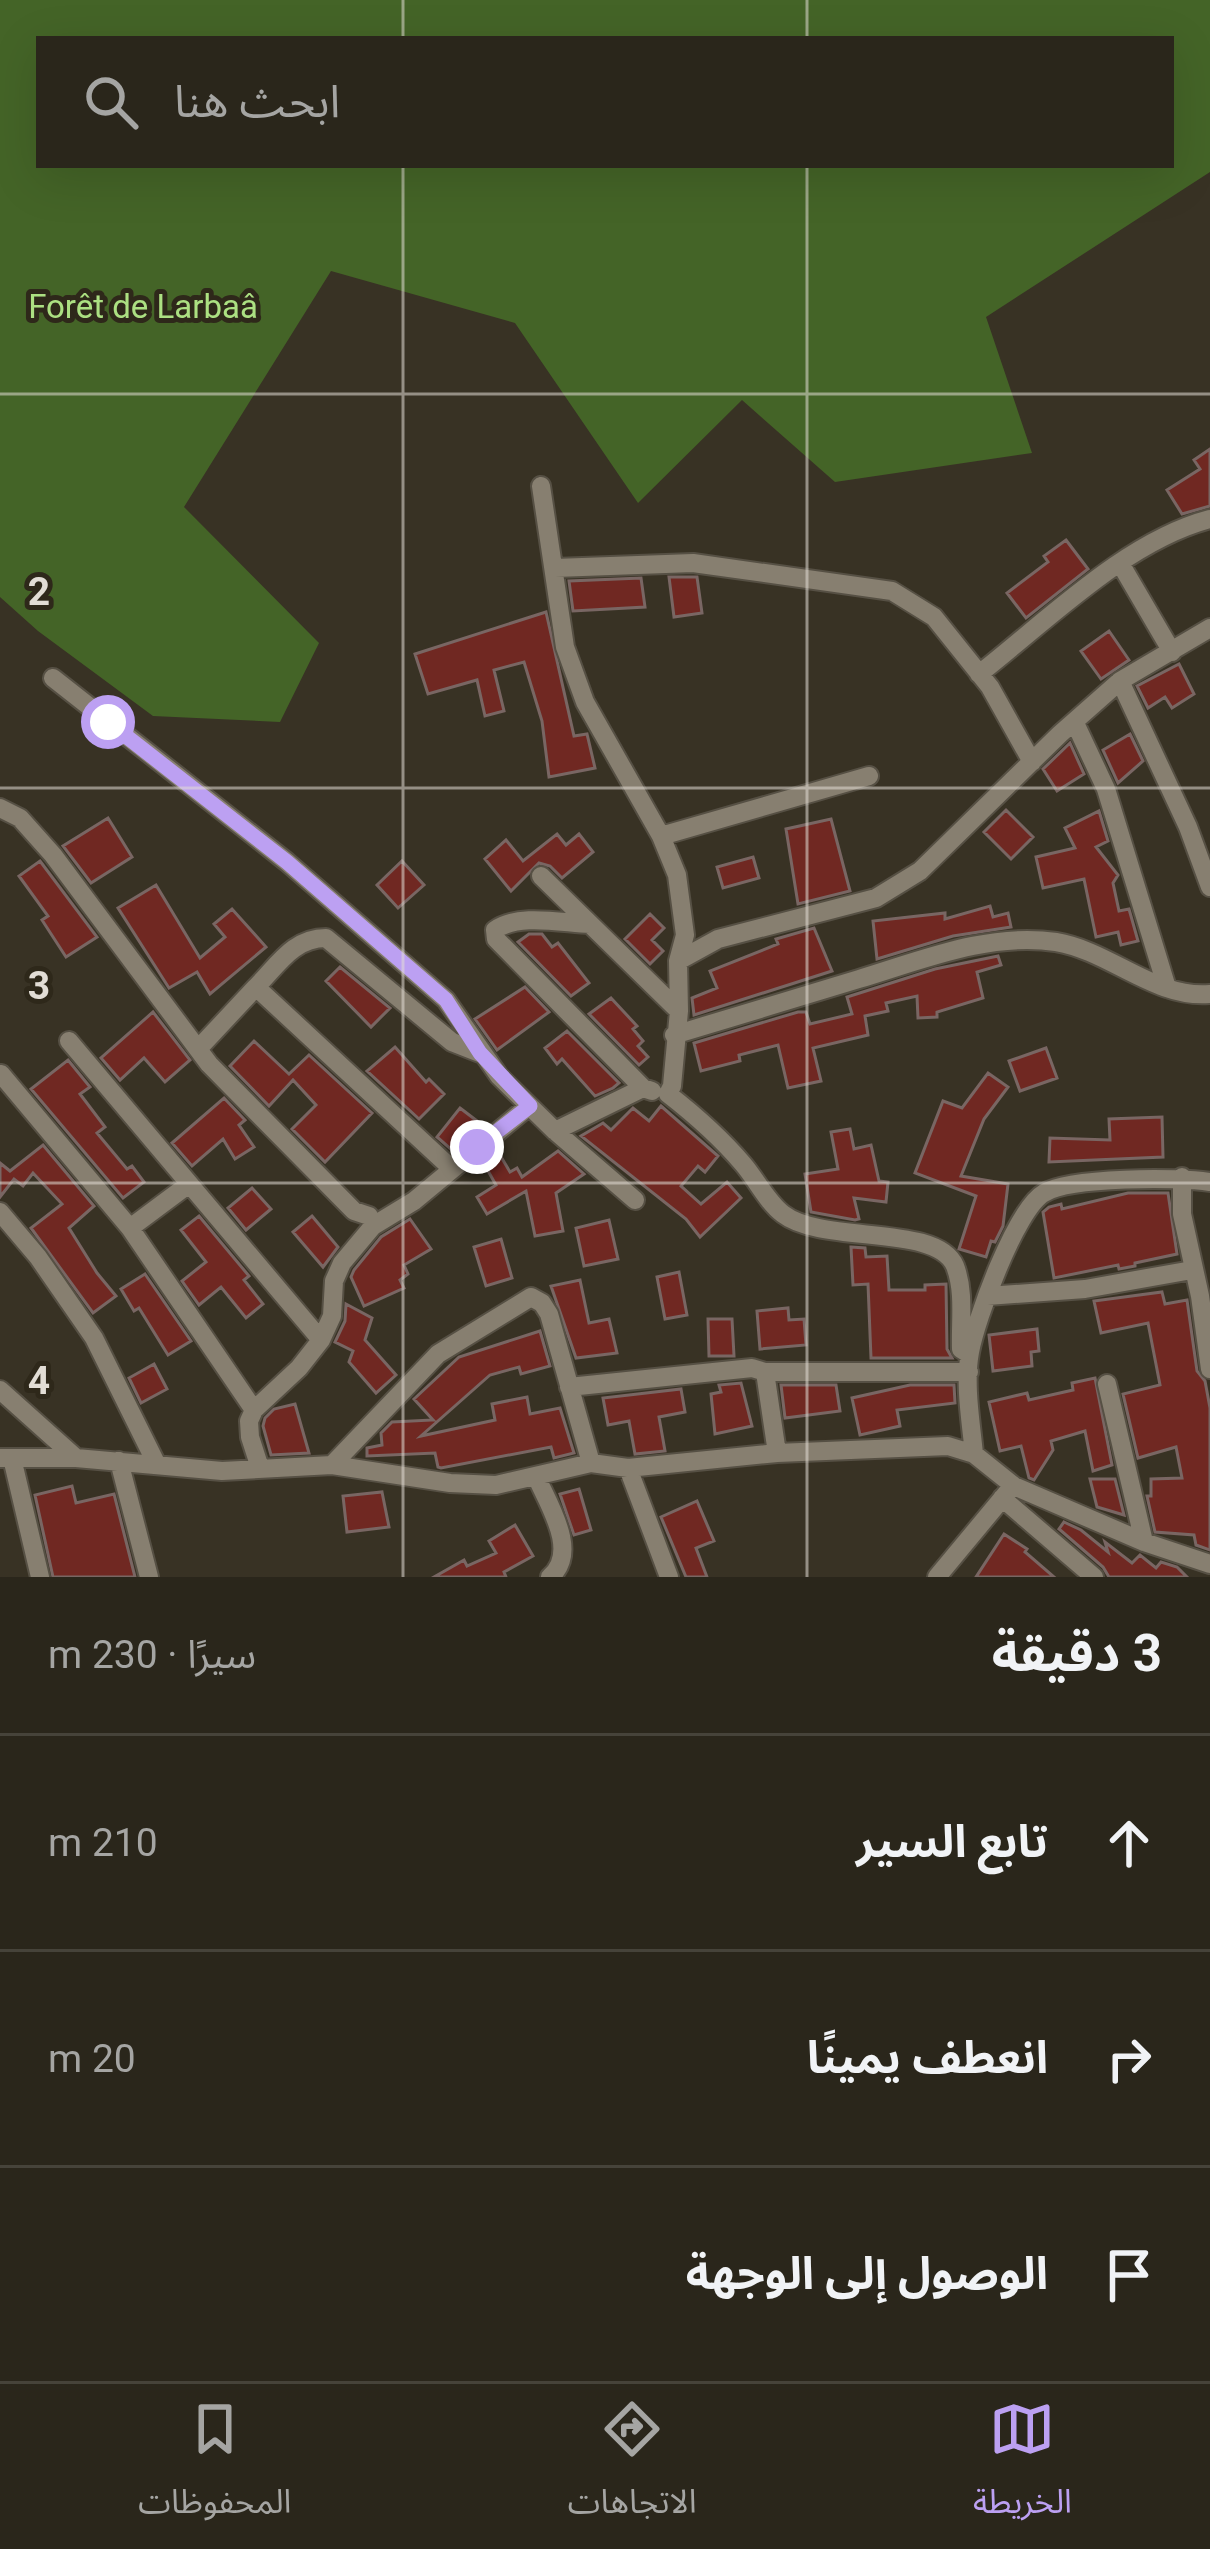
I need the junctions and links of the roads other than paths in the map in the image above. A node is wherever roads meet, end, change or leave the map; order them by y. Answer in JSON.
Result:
{"nodes":[{"id":1,"x":541,"y":486,"type":"dead end"},
{"id":2,"x":1210,"y":519,"type":"edge"},
{"id":3,"x":1120,"y":563,"type":"junction"},
{"id":4,"x":555,"y":568,"type":"junction"},
{"id":5,"x":1210,"y":628,"type":"edge"},
{"id":6,"x":1172,"y":652,"type":"junction"},
{"id":7,"x":979,"y":674,"type":"junction"},
{"id":8,"x":53,"y":678,"type":"dead end"},
{"id":9,"x":1120,"y":681,"type":"junction"},
{"id":10,"x":1075,"y":722,"type":"junction"},
{"id":11,"x":1032,"y":762,"type":"junction"},
{"id":12,"x":868,"y":776,"type":"dead end"},
{"id":13,"x":0,"y":808,"type":"edge"},
{"id":14,"x":662,"y":836,"type":"junction"},
{"id":15,"x":541,"y":876,"type":"dead end"},
{"id":16,"x":1210,"y":887,"type":"edge"},
{"id":17,"x":590,"y":924,"type":"junction"},
{"id":18,"x":678,"y":961,"type":"junction"},
{"id":19,"x":256,"y":987,"type":"junction"},
{"id":20,"x":1167,"y":988,"type":"junction"},
{"id":21,"x":1210,"y":994,"type":"edge"},
{"id":22,"x":679,"y":1011,"type":"junction"},
{"id":23,"x":674,"y":1035,"type":"junction"},
{"id":24,"x":68,"y":1041,"type":"dead end"},
{"id":25,"x":198,"y":1048,"type":"junction"},
{"id":26,"x":480,"y":1053,"type":"junction"},
{"id":27,"x":1,"y":1074,"type":"edge"},
{"id":28,"x":643,"y":1088,"type":"junction"},
{"id":29,"x":668,"y":1094,"type":"junction"},
{"id":30,"x":530,"y":1106,"type":"junction"},
{"id":31,"x":555,"y":1131,"type":"junction"},
{"id":32,"x":451,"y":1168,"type":"junction"},
{"id":33,"x":1181,"y":1177,"type":"junction"},
{"id":34,"x":1210,"y":1182,"type":"edge"},
{"id":35,"x":189,"y":1184,"type":"junction"},
{"id":36,"x":635,"y":1200,"type":"dead end"},
{"id":37,"x":0,"y":1213,"type":"edge"},
{"id":38,"x":373,"y":1226,"type":"junction"},
{"id":39,"x":130,"y":1228,"type":"junction"},
{"id":40,"x":1192,"y":1270,"type":"junction"},
{"id":41,"x":986,"y":1296,"type":"junction"},
{"id":42,"x":1205,"y":1296,"type":"edge"},
{"id":43,"x":321,"y":1340,"type":"junction"},
{"id":44,"x":969,"y":1363,"type":"junction"},
{"id":45,"x":1210,"y":1369,"type":"edge"},
{"id":46,"x":765,"y":1372,"type":"junction"},
{"id":47,"x":1107,"y":1384,"type":"dead end"},
{"id":48,"x":569,"y":1387,"type":"junction"},
{"id":49,"x":0,"y":1390,"type":"edge"},
{"id":50,"x":254,"y":1410,"type":"junction"},
{"id":51,"x":777,"y":1453,"type":"junction"},
{"id":52,"x":974,"y":1454,"type":"junction"},
{"id":53,"x":6,"y":1458,"type":"edge"},
{"id":54,"x":76,"y":1458,"type":"junction"},
{"id":55,"x":119,"y":1461,"type":"junction"},
{"id":56,"x":591,"y":1463,"type":"junction"},
{"id":57,"x":157,"y":1465,"type":"junction"},
{"id":58,"x":332,"y":1465,"type":"junction"},
{"id":59,"x":260,"y":1468,"type":"junction"},
{"id":60,"x":628,"y":1468,"type":"junction"},
{"id":61,"x":536,"y":1475,"type":"junction"},
{"id":62,"x":1008,"y":1492,"type":"junction"},
{"id":63,"x":1144,"y":1542,"type":"junction"},
{"id":64,"x":1210,"y":1564,"type":"edge"},
{"id":65,"x":40,"y":1577,"type":"edge"},
{"id":66,"x":149,"y":1577,"type":"edge"},
{"id":67,"x":550,"y":1577,"type":"edge"},
{"id":68,"x":669,"y":1577,"type":"edge"},
{"id":69,"x":937,"y":1577,"type":"edge"},
{"id":70,"x":1094,"y":1577,"type":"edge"}],
"edges":[{"from":1,"to":4,"type":"street"},
{"from":2,"to":3,"type":"street"},
{"from":3,"to":6,"type":"street"},
{"from":3,"to":7,"type":"street"},
{"from":4,"to":7,"type":"street"},
{"from":4,"to":14,"type":"street"},
{"from":5,"to":6,"type":"street"},
{"from":6,"to":9,"type":"street"},
{"from":7,"to":11,"type":"street"},
{"from":8,"to":26,"type":"street"},
{"from":9,"to":10,"type":"street"},
{"from":9,"to":16,"type":"street"},
{"from":10,"to":11,"type":"street"},
{"from":10,"to":20,"type":"street"},
{"from":11,"to":18,"type":"street"},
{"from":12,"to":14,"type":"street"},
{"from":13,"to":25,"type":"street"},
{"from":14,"to":18,"type":"street"},
{"from":15,"to":17,"type":"street"},
{"from":17,"to":22,"type":"street"},
{"from":17,"to":28,"type":"street"},
{"from":18,"to":22,"type":"street"},
{"from":19,"to":25,"type":"street"},
{"from":19,"to":26,"type":"street"},
{"from":19,"to":32,"type":"street"},
{"from":20,"to":21,"type":"street"},
{"from":20,"to":23,"type":"street"},
{"from":22,"to":23,"type":"street"},
{"from":23,"to":29,"type":"street"},
{"from":24,"to":35,"type":"street"},
{"from":25,"to":38,"type":"street"},
{"from":26,"to":30,"type":"street"},
{"from":27,"to":39,"type":"street"},
{"from":28,"to":29,"type":"street"},
{"from":28,"to":31,"type":"street"},
{"from":29,"to":44,"type":"street"},
{"from":30,"to":31,"type":"street"},
{"from":30,"to":32,"type":"street"},
{"from":31,"to":36,"type":"street"},
{"from":32,"to":38,"type":"street"},
{"from":33,"to":34,"type":"street"},
{"from":33,"to":40,"type":"street"},
{"from":33,"to":41,"type":"street"},
{"from":35,"to":39,"type":"street"},
{"from":35,"to":43,"type":"street"},
{"from":37,"to":57,"type":"street"},
{"from":38,"to":43,"type":"street"},
{"from":39,"to":50,"type":"street"},
{"from":40,"to":41,"type":"street"},
{"from":40,"to":42,"type":"street"},
{"from":41,"to":44,"type":"street"},
{"from":42,"to":45,"type":"street"},
{"from":43,"to":50,"type":"street"},
{"from":44,"to":46,"type":"street"},
{"from":44,"to":52,"type":"street"},
{"from":46,"to":48,"type":"street"},
{"from":46,"to":51,"type":"street"},
{"from":47,"to":63,"type":"street"},
{"from":48,"to":56,"type":"street"},
{"from":48,"to":58,"type":"street"},
{"from":49,"to":54,"type":"street"},
{"from":50,"to":59,"type":"street"},
{"from":51,"to":52,"type":"street"},
{"from":51,"to":60,"type":"street"},
{"from":52,"to":62,"type":"street"},
{"from":53,"to":54,"type":"street"},
{"from":53,"to":65,"type":"street"},
{"from":54,"to":55,"type":"street"},
{"from":55,"to":57,"type":"street"},
{"from":55,"to":66,"type":"street"},
{"from":56,"to":60,"type":"street"},
{"from":56,"to":61,"type":"street"},
{"from":57,"to":59,"type":"street"},
{"from":58,"to":59,"type":"street"},
{"from":58,"to":61,"type":"street"},
{"from":60,"to":68,"type":"street"},
{"from":61,"to":67,"type":"street"},
{"from":62,"to":63,"type":"street"},
{"from":62,"to":69,"type":"street"},
{"from":62,"to":70,"type":"street"},
{"from":63,"to":64,"type":"street"}]}
